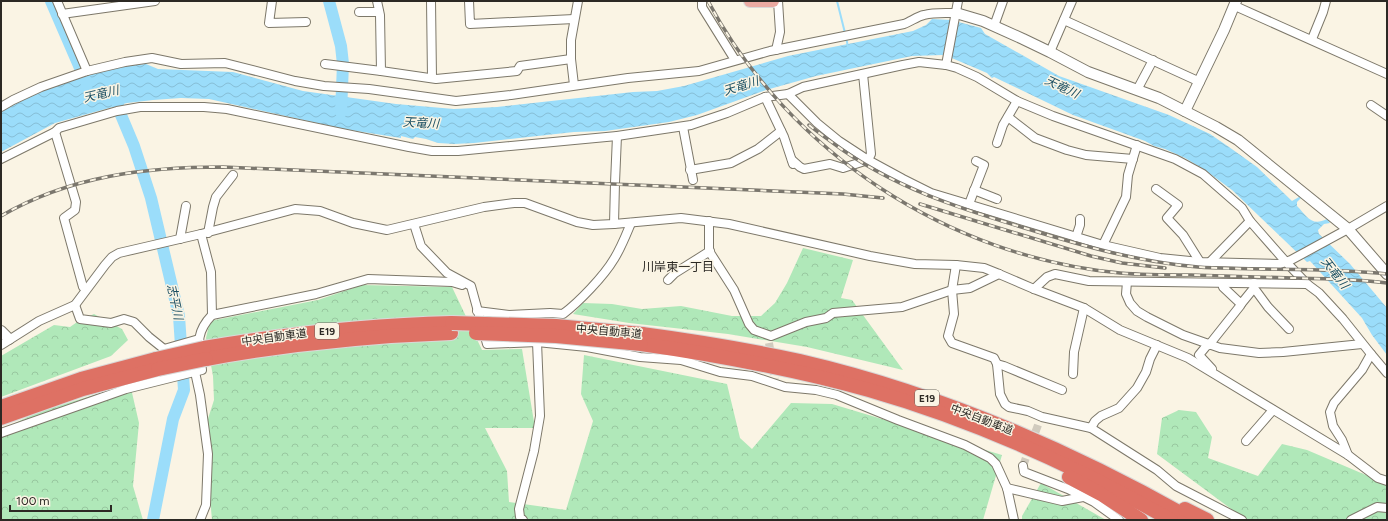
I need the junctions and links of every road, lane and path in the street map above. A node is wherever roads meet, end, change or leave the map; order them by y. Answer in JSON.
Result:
{"nodes":[{"id":1,"x":56,"y":1,"type":"edge"},
{"id":2,"x":155,"y":1,"type":"edge"},
{"id":3,"x":272,"y":1,"type":"edge"},
{"id":4,"x":377,"y":1,"type":"edge"},
{"id":5,"x":431,"y":1,"type":"edge"},
{"id":6,"x":469,"y":1,"type":"edge"},
{"id":7,"x":578,"y":1,"type":"edge"},
{"id":8,"x":702,"y":1,"type":"edge"},
{"id":9,"x":750,"y":1,"type":"edge"},
{"id":10,"x":773,"y":1,"type":"edge"},
{"id":11,"x":778,"y":1,"type":"edge"},
{"id":12,"x":958,"y":1,"type":"edge"},
{"id":13,"x":1004,"y":1,"type":"edge"},
{"id":14,"x":1072,"y":1,"type":"edge"},
{"id":15,"x":1326,"y":1,"type":"edge"},
{"id":16,"x":1236,"y":3,"type":"edge"},
{"id":17,"x":359,"y":12,"type":"dead end"},
{"id":18,"x":379,"y":12,"type":"junction"},
{"id":19,"x":62,"y":14,"type":"junction"},
{"id":20,"x":956,"y":16,"type":"junction"},
{"id":21,"x":574,"y":19,"type":"junction"},
{"id":22,"x":1064,"y":20,"type":"junction"},
{"id":23,"x":306,"y":22,"type":"dead end"},
{"id":24,"x":994,"y":26,"type":"junction"},
{"id":25,"x":1312,"y":39,"type":"junction"},
{"id":26,"x":776,"y":50,"type":"junction"},
{"id":27,"x":1050,"y":52,"type":"junction"},
{"id":28,"x":571,"y":59,"type":"junction"},
{"id":29,"x":735,"y":60,"type":"junction"},
{"id":30,"x":1152,"y":60,"type":"junction"},
{"id":31,"x":947,"y":62,"type":"junction"},
{"id":32,"x":325,"y":64,"type":"dead end"},
{"id":33,"x":86,"y":71,"type":"junction"},
{"id":34,"x":382,"y":71,"type":"junction"},
{"id":35,"x":863,"y":74,"type":"junction"},
{"id":36,"x":1387,"y":74,"type":"edge"},
{"id":37,"x":432,"y":78,"type":"junction"},
{"id":38,"x":1200,"y":82,"type":"junction"},
{"id":39,"x":574,"y":85,"type":"junction"},
{"id":40,"x":1137,"y":90,"type":"junction"},
{"id":41,"x":788,"y":94,"type":"junction"},
{"id":42,"x":765,"y":97,"type":"junction"},
{"id":43,"x":1017,"y":101,"type":"junction"},
{"id":44,"x":1371,"y":105,"type":"dead end"},
{"id":45,"x":1,"y":107,"type":"edge"},
{"id":46,"x":1185,"y":111,"type":"junction"},
{"id":47,"x":1387,"y":116,"type":"edge"},
{"id":48,"x":1008,"y":117,"type":"junction"},
{"id":49,"x":683,"y":127,"type":"junction"},
{"id":50,"x":781,"y":131,"type":"junction"},
{"id":51,"x":55,"y":132,"type":"junction"},
{"id":52,"x":618,"y":136,"type":"junction"},
{"id":53,"x":997,"y":143,"type":"dead end"},
{"id":54,"x":1137,"y":145,"type":"junction"},
{"id":55,"x":1,"y":159,"type":"edge"},
{"id":56,"x":1133,"y":159,"type":"junction"},
{"id":57,"x":868,"y":160,"type":"junction"},
{"id":58,"x":976,"y":161,"type":"dead end"},
{"id":59,"x":690,"y":170,"type":"junction"},
{"id":60,"x":233,"y":175,"type":"dead end"},
{"id":61,"x":693,"y":180,"type":"dead end"},
{"id":62,"x":1156,"y":189,"type":"dead end"},
{"id":63,"x":974,"y":190,"type":"junction"},
{"id":64,"x":997,"y":199,"type":"dead end"},
{"id":65,"x":969,"y":204,"type":"junction"},
{"id":66,"x":186,"y":206,"type":"dead end"},
{"id":67,"x":1387,"y":206,"type":"edge"},
{"id":68,"x":1080,"y":219,"type":"dead end"},
{"id":69,"x":710,"y":221,"type":"junction"},
{"id":70,"x":1250,"y":221,"type":"junction"},
{"id":71,"x":631,"y":223,"type":"junction"},
{"id":72,"x":414,"y":224,"type":"junction"},
{"id":73,"x":614,"y":224,"type":"junction"},
{"id":74,"x":1345,"y":231,"type":"junction"},
{"id":75,"x":205,"y":234,"type":"junction"},
{"id":76,"x":1076,"y":237,"type":"junction"},
{"id":77,"x":180,"y":239,"type":"junction"},
{"id":78,"x":1103,"y":245,"type":"junction"},
{"id":79,"x":710,"y":251,"type":"junction"},
{"id":80,"x":1288,"y":261,"type":"junction"},
{"id":81,"x":1200,"y":262,"type":"junction"},
{"id":82,"x":1210,"y":262,"type":"junction"},
{"id":83,"x":1376,"y":262,"type":"junction"},
{"id":84,"x":1387,"y":264,"type":"edge"},
{"id":85,"x":956,"y":265,"type":"junction"},
{"id":86,"x":1000,"y":274,"type":"junction"},
{"id":87,"x":1387,"y":274,"type":"edge"},
{"id":88,"x":668,"y":280,"type":"dead end"},
{"id":89,"x":1127,"y":282,"type":"junction"},
{"id":90,"x":1222,"y":283,"type":"junction"},
{"id":91,"x":1307,"y":284,"type":"junction"},
{"id":92,"x":1254,"y":286,"type":"junction"},
{"id":93,"x":86,"y":289,"type":"junction"},
{"id":94,"x":1034,"y":289,"type":"junction"},
{"id":95,"x":952,"y":290,"type":"junction"},
{"id":96,"x":473,"y":293,"type":"junction"},
{"id":97,"x":1241,"y":304,"type":"junction"},
{"id":98,"x":75,"y":305,"type":"junction"},
{"id":99,"x":1084,"y":308,"type":"junction"},
{"id":100,"x":478,"y":311,"type":"junction"},
{"id":101,"x":212,"y":314,"type":"junction"},
{"id":102,"x":1289,"y":329,"type":"dead end"},
{"id":103,"x":1,"y":331,"type":"edge"},
{"id":104,"x":642,"y":339,"type":"junction"},
{"id":105,"x":5,"y":342,"type":"edge"},
{"id":106,"x":537,"y":342,"type":"junction"},
{"id":107,"x":1208,"y":344,"type":"junction"},
{"id":108,"x":1362,"y":344,"type":"junction"},
{"id":109,"x":1157,"y":345,"type":"junction"},
{"id":110,"x":720,"y":346,"type":"junction"},
{"id":111,"x":203,"y":349,"type":"junction"},
{"id":112,"x":1171,"y":351,"type":"junction"},
{"id":113,"x":1371,"y":354,"type":"junction"},
{"id":114,"x":1199,"y":355,"type":"junction"},
{"id":115,"x":160,"y":359,"type":"junction"},
{"id":116,"x":997,"y":364,"type":"junction"},
{"id":117,"x":195,"y":372,"type":"junction"},
{"id":118,"x":1213,"y":373,"type":"junction"},
{"id":119,"x":1387,"y":373,"type":"edge"},
{"id":120,"x":1073,"y":374,"type":"dead end"},
{"id":121,"x":809,"y":375,"type":"junction"},
{"id":122,"x":170,"y":377,"type":"junction"},
{"id":123,"x":1062,"y":390,"type":"dead end"},
{"id":124,"x":1,"y":407,"type":"edge"},
{"id":125,"x":1273,"y":410,"type":"junction"},
{"id":126,"x":1,"y":418,"type":"edge"},
{"id":127,"x":1091,"y":428,"type":"junction"},
{"id":128,"x":1,"y":433,"type":"edge"},
{"id":129,"x":1246,"y":441,"type":"dead end"},
{"id":130,"x":1348,"y":455,"type":"junction"},
{"id":131,"x":1023,"y":466,"type":"dead end"},
{"id":132,"x":1387,"y":481,"type":"edge"},
{"id":133,"x":1007,"y":488,"type":"junction"},
{"id":134,"x":1083,"y":497,"type":"junction"},
{"id":135,"x":1387,"y":508,"type":"edge"},
{"id":136,"x":200,"y":520,"type":"edge"},
{"id":137,"x":523,"y":520,"type":"edge"},
{"id":138,"x":1014,"y":520,"type":"edge"},
{"id":139,"x":1119,"y":520,"type":"edge"},
{"id":140,"x":1141,"y":520,"type":"edge"},
{"id":141,"x":1172,"y":520,"type":"edge"},
{"id":142,"x":1193,"y":520,"type":"edge"},
{"id":143,"x":1207,"y":520,"type":"edge"},
{"id":144,"x":1242,"y":520,"type":"edge"},
{"id":145,"x":1352,"y":520,"type":"edge"}],
"edges":[{"from":1,"to":19,"type":"street"},
{"from":2,"to":19,"type":"street"},
{"from":3,"to":23,"type":"street"},
{"from":4,"to":18,"type":"street"},
{"from":5,"to":37,"type":"street"},
{"from":6,"to":21,"type":"street"},
{"from":7,"to":21,"type":"street"},
{"from":8,"to":29,"type":"street"},
{"from":9,"to":10,"type":"main road"},
{"from":11,"to":26,"type":"street"},
{"from":12,"to":20,"type":"street"},
{"from":13,"to":24,"type":"street"},
{"from":14,"to":22,"type":"street"},
{"from":15,"to":25,"type":"street"},
{"from":16,"to":25,"type":"street"},
{"from":16,"to":38,"type":"street"},
{"from":17,"to":18,"type":"street"},
{"from":18,"to":34,"type":"street"},
{"from":19,"to":33,"type":"street"},
{"from":20,"to":24,"type":"street"},
{"from":20,"to":26,"type":"street"},
{"from":20,"to":31,"type":"street"},
{"from":21,"to":28,"type":"street"},
{"from":22,"to":27,"type":"street"},
{"from":22,"to":30,"type":"street"},
{"from":24,"to":27,"type":"street"},
{"from":25,"to":36,"type":"street"},
{"from":26,"to":29,"type":"street"},
{"from":27,"to":40,"type":"street"},
{"from":28,"to":37,"type":"street"},
{"from":28,"to":39,"type":"street"},
{"from":29,"to":39,"type":"street"},
{"from":30,"to":38,"type":"street"},
{"from":30,"to":40,"type":"street"},
{"from":31,"to":35,"type":"street"},
{"from":31,"to":43,"type":"street"},
{"from":32,"to":34,"type":"street"},
{"from":33,"to":39,"type":"street"},
{"from":33,"to":45,"type":"street"},
{"from":34,"to":37,"type":"street"},
{"from":35,"to":41,"type":"street"},
{"from":35,"to":57,"type":"street"},
{"from":38,"to":46,"type":"street"},
{"from":40,"to":46,"type":"street"},
{"from":41,"to":42,"type":"street"},
{"from":41,"to":57,"type":"street"},
{"from":42,"to":49,"type":"street"},
{"from":42,"to":50,"type":"street"},
{"from":43,"to":48,"type":"street"},
{"from":43,"to":54,"type":"street"},
{"from":44,"to":47,"type":"street"},
{"from":46,"to":74,"type":"street"},
{"from":48,"to":53,"type":"street"},
{"from":48,"to":56,"type":"street"},
{"from":49,"to":52,"type":"street"},
{"from":49,"to":59,"type":"street"},
{"from":50,"to":57,"type":"street"},
{"from":50,"to":59,"type":"street"},
{"from":51,"to":52,"type":"street"},
{"from":51,"to":55,"type":"street"},
{"from":51,"to":93,"type":"street"},
{"from":52,"to":73,"type":"street"},
{"from":54,"to":56,"type":"street"},
{"from":54,"to":70,"type":"street"},
{"from":56,"to":78,"type":"street"},
{"from":57,"to":65,"type":"street"},
{"from":58,"to":63,"type":"street"},
{"from":59,"to":61,"type":"street"},
{"from":60,"to":75,"type":"street"},
{"from":62,"to":81,"type":"street"},
{"from":63,"to":64,"type":"street"},
{"from":63,"to":65,"type":"street"},
{"from":65,"to":76,"type":"street"},
{"from":66,"to":77,"type":"street"},
{"from":67,"to":74,"type":"street"},
{"from":68,"to":76,"type":"street"},
{"from":69,"to":71,"type":"street"},
{"from":69,"to":79,"type":"street"},
{"from":69,"to":85,"type":"street"},
{"from":70,"to":80,"type":"street"},
{"from":70,"to":82,"type":"street"},
{"from":71,"to":73,"type":"street"},
{"from":71,"to":100,"type":"street"},
{"from":72,"to":73,"type":"street"},
{"from":72,"to":75,"type":"street"},
{"from":72,"to":96,"type":"street"},
{"from":74,"to":80,"type":"street"},
{"from":74,"to":83,"type":"street"},
{"from":75,"to":77,"type":"street"},
{"from":75,"to":101,"type":"street"},
{"from":76,"to":78,"type":"street"},
{"from":77,"to":93,"type":"street"},
{"from":78,"to":81,"type":"street"},
{"from":79,"to":88,"type":"street"},
{"from":79,"to":95,"type":"street"},
{"from":80,"to":82,"type":"street"},
{"from":80,"to":91,"type":"street"},
{"from":81,"to":82,"type":"street"},
{"from":83,"to":84,"type":"street"},
{"from":83,"to":87,"type":"street"},
{"from":85,"to":86,"type":"street"},
{"from":85,"to":95,"type":"street"},
{"from":86,"to":94,"type":"street"},
{"from":86,"to":95,"type":"street"},
{"from":89,"to":90,"type":"street"},
{"from":89,"to":94,"type":"street"},
{"from":89,"to":107,"type":"street"},
{"from":90,"to":92,"type":"street"},
{"from":90,"to":97,"type":"street"},
{"from":91,"to":92,"type":"street"},
{"from":91,"to":108,"type":"street"},
{"from":92,"to":97,"type":"street"},
{"from":92,"to":102,"type":"street"},
{"from":93,"to":98,"type":"street"},
{"from":94,"to":99,"type":"street"},
{"from":95,"to":116,"type":"street"},
{"from":96,"to":100,"type":"street"},
{"from":96,"to":101,"type":"street"},
{"from":97,"to":107,"type":"street"},
{"from":98,"to":105,"type":"street"},
{"from":98,"to":115,"type":"street"},
{"from":99,"to":109,"type":"street"},
{"from":99,"to":120,"type":"street"},
{"from":100,"to":106,"type":"street"},
{"from":101,"to":111,"type":"street"},
{"from":103,"to":105,"type":"street"},
{"from":104,"to":110,"type":"highway","name":"中央自動車道","number":"E19"},
{"from":104,"to":111,"type":"highway","name":"中央自動車道","number":"E19","bridge":true},
{"from":104,"to":121,"type":"highway","name":"中央自動車道","number":"E19"},
{"from":106,"to":133,"type":"street"},
{"from":106,"to":137,"type":"street"},
{"from":107,"to":108,"type":"street"},
{"from":107,"to":114,"type":"street"},
{"from":108,"to":113,"type":"street"},
{"from":109,"to":112,"type":"street"},
{"from":109,"to":127,"type":"street"},
{"from":110,"to":142,"type":"highway","name":"中央自動車道","number":"E19"},
{"from":110,"to":143,"type":"highway"},
{"from":111,"to":115,"type":"highway","name":"中央自動車道","number":"E19","bridge":true},
{"from":111,"to":115,"type":"street"},
{"from":111,"to":117,"type":"street"},
{"from":112,"to":114,"type":"street"},
{"from":112,"to":118,"type":"street"},
{"from":113,"to":119,"type":"street"},
{"from":113,"to":130,"type":"street"},
{"from":114,"to":118,"type":"street"},
{"from":115,"to":122,"type":"street"},
{"from":115,"to":124,"type":"highway","name":"中央自動車道","number":"E19"},
{"from":115,"to":126,"type":"highway","name":"中央自動車道","number":"E19"},
{"from":116,"to":123,"type":"street"},
{"from":116,"to":127,"type":"street"},
{"from":117,"to":122,"type":"street"},
{"from":117,"to":136,"type":"street"},
{"from":118,"to":125,"type":"street"},
{"from":121,"to":140,"type":"highway"},
{"from":121,"to":141,"type":"highway","name":"中央自動車道","number":"E19"},
{"from":122,"to":128,"type":"street"},
{"from":125,"to":129,"type":"street"},
{"from":125,"to":130,"type":"street"},
{"from":127,"to":144,"type":"street"},
{"from":130,"to":132,"type":"street"},
{"from":131,"to":134,"type":"street"},
{"from":133,"to":134,"type":"street"},
{"from":133,"to":138,"type":"street"},
{"from":134,"to":139,"type":"street"},
{"from":135,"to":145,"type":"street"}]}
